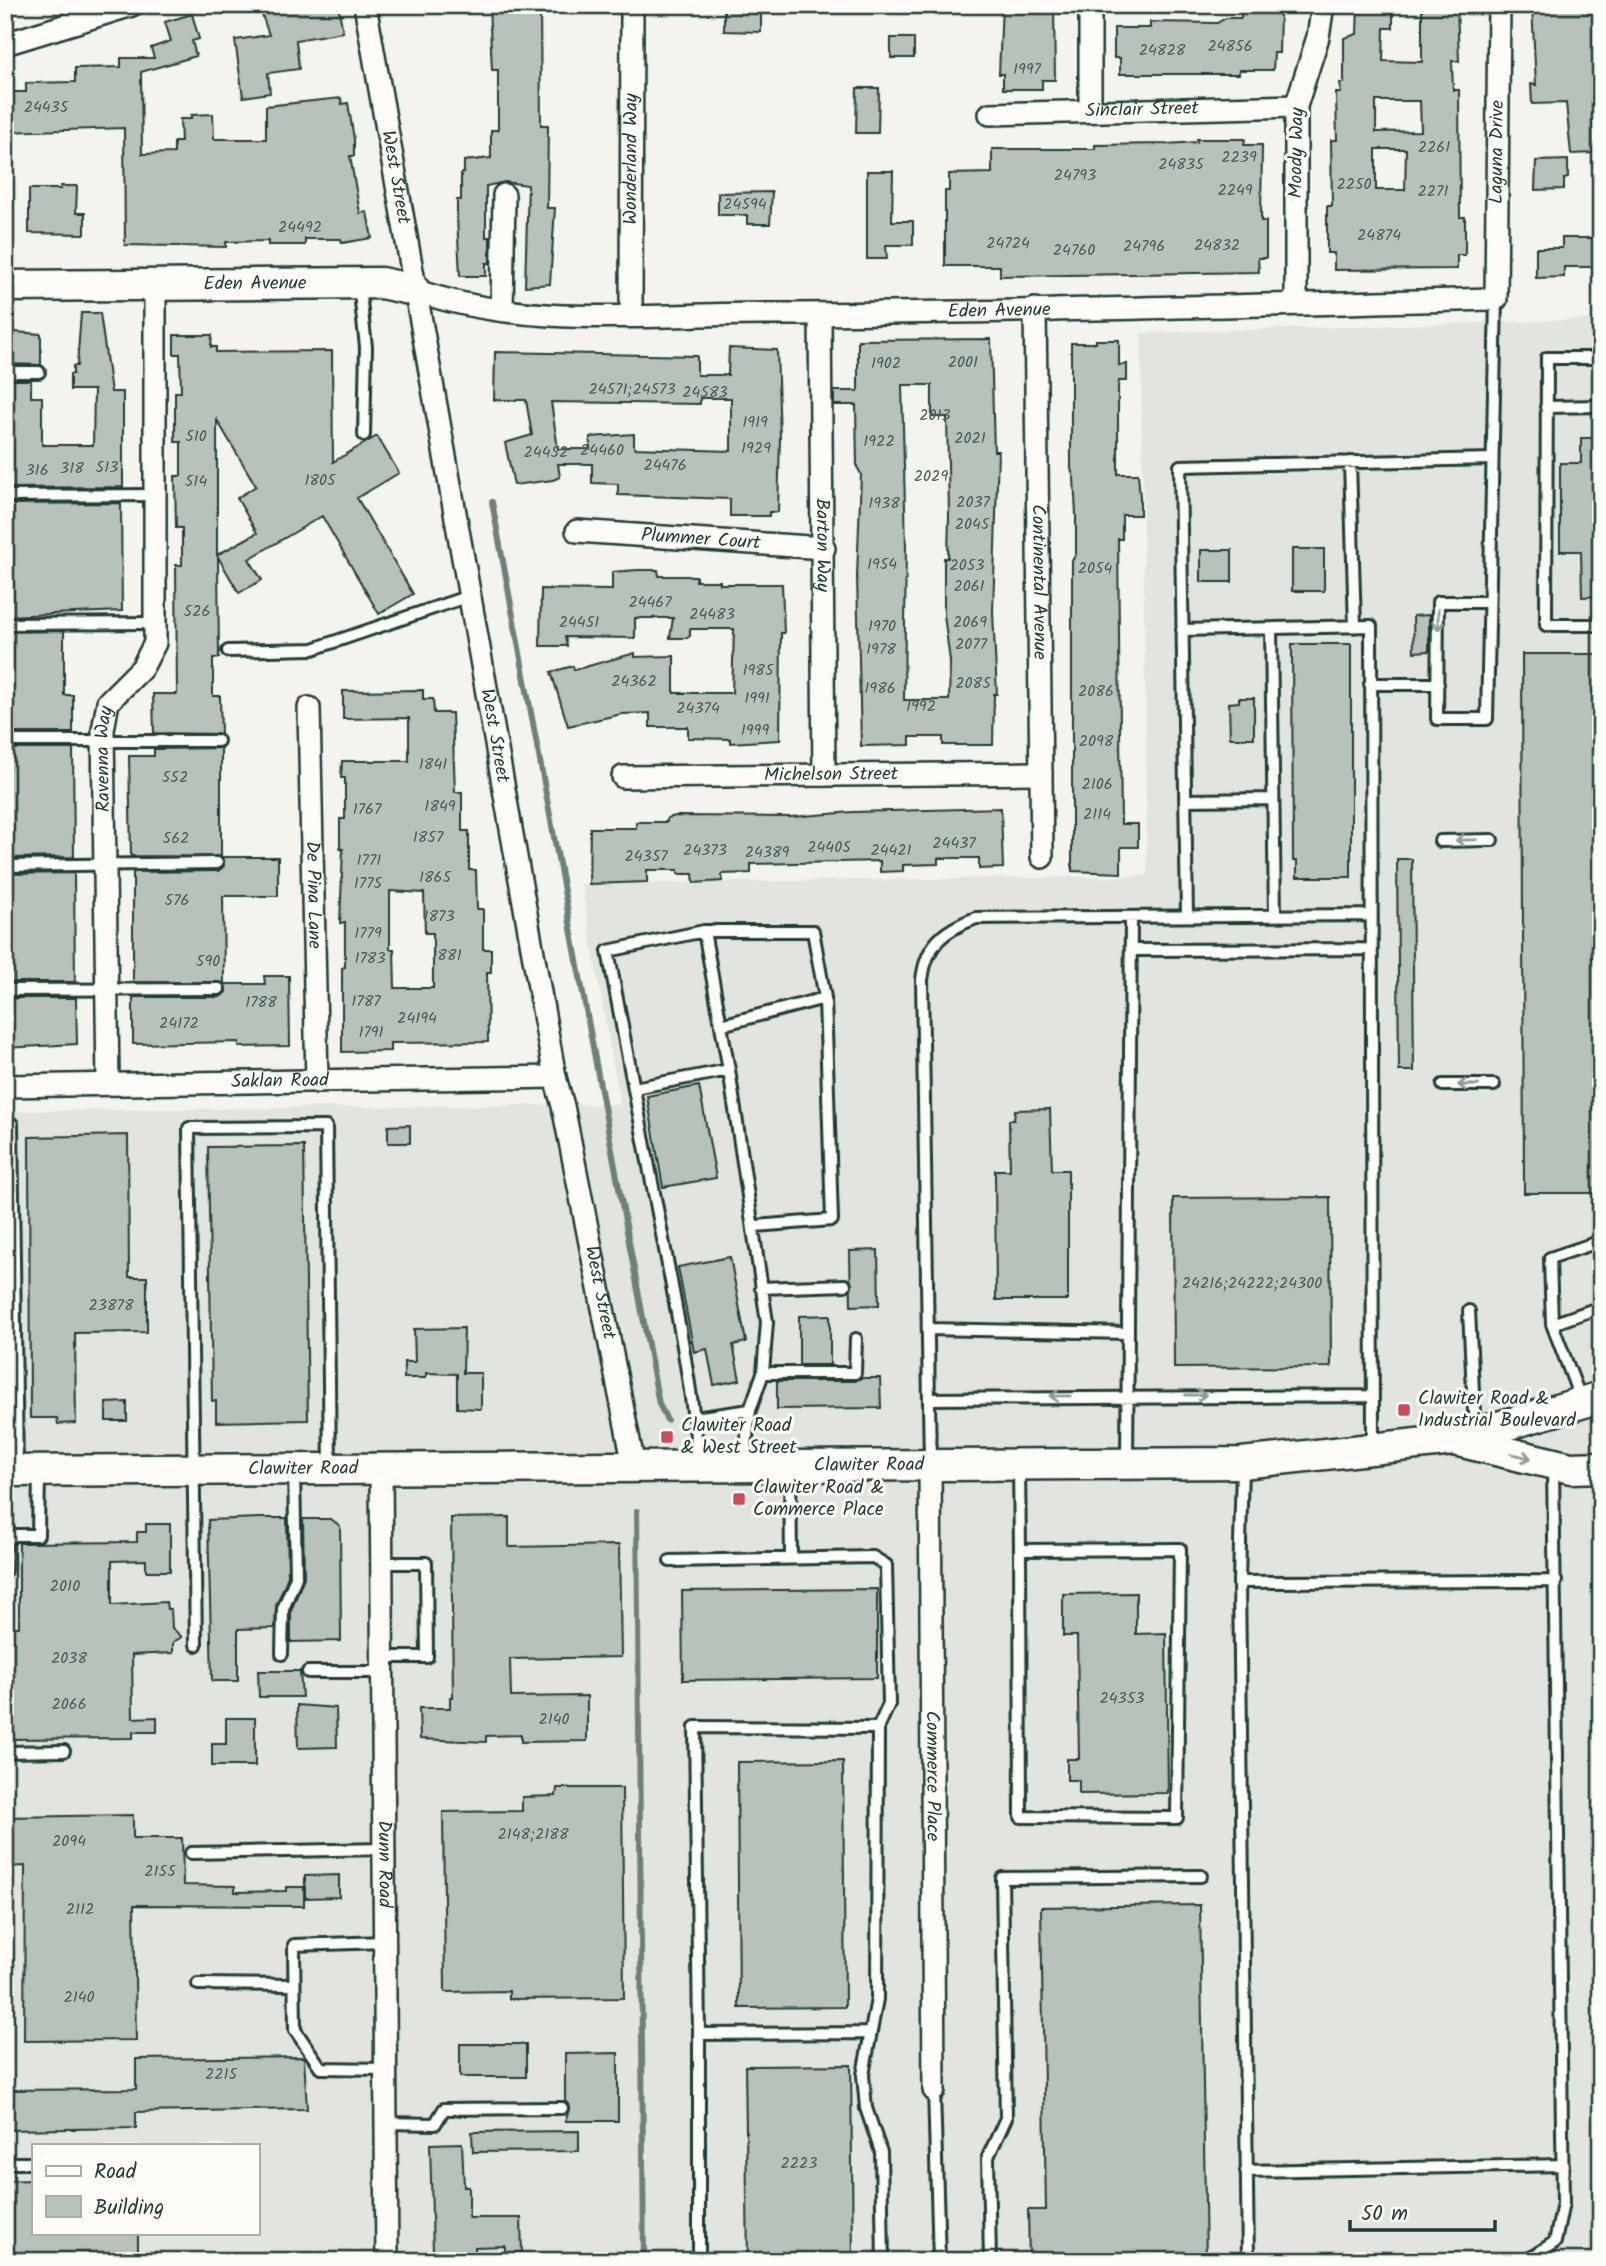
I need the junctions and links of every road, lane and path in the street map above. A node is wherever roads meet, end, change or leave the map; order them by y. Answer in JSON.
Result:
{"nodes":[{"id":1,"x":132,"y":5,"type":"edge"},
{"id":2,"x":365,"y":5,"type":"edge"},
{"id":3,"x":632,"y":5,"type":"edge"},
{"id":4,"x":1090,"y":5,"type":"edge"},
{"id":5,"x":1323,"y":5,"type":"edge"},
{"id":6,"x":1499,"y":5,"type":"edge"},
{"id":7,"x":5,"y":44,"type":"edge"},
{"id":8,"x":1296,"y":106,"type":"junction"},
{"id":9,"x":1090,"y":111,"type":"junction"},
{"id":10,"x":990,"y":114,"type":"dead end"},
{"id":11,"x":504,"y":195,"type":"dead end"},
{"id":12,"x":359,"y":283,"type":"junction"},
{"id":13,"x":5,"y":286,"type":"edge"},
{"id":14,"x":155,"y":287,"type":"junction"},
{"id":15,"x":414,"y":290,"type":"junction"},
{"id":16,"x":1496,"y":299,"type":"junction"},
{"id":17,"x":1296,"y":304,"type":"junction"},
{"id":18,"x":1035,"y":309,"type":"junction"},
{"id":19,"x":502,"y":310,"type":"junction"},
{"id":20,"x":631,"y":314,"type":"junction"},
{"id":21,"x":820,"y":314,"type":"junction"},
{"id":22,"x":1601,"y":358,"type":"edge"},
{"id":23,"x":5,"y":372,"type":"edge"},
{"id":24,"x":39,"y":372,"type":"dead end"},
{"id":25,"x":1601,"y":406,"type":"edge"},
{"id":26,"x":1546,"y":407,"type":"junction"},
{"id":27,"x":364,"y":435,"type":"dead end"},
{"id":28,"x":1492,"y":459,"type":"junction"},
{"id":29,"x":1350,"y":462,"type":"junction"},
{"id":30,"x":154,"y":495,"type":"junction"},
{"id":31,"x":5,"y":496,"type":"edge"},
{"id":32,"x":577,"y":531,"type":"dead end"},
{"id":33,"x":824,"y":548,"type":"junction"},
{"id":34,"x":469,"y":596,"type":"junction"},
{"id":35,"x":1489,"y":602,"type":"junction"},
{"id":36,"x":156,"y":623,"type":"junction"},
{"id":37,"x":5,"y":624,"type":"edge"},
{"id":38,"x":1601,"y":625,"type":"edge"},
{"id":39,"x":1355,"y":627,"type":"junction"},
{"id":40,"x":1271,"y":629,"type":"junction"},
{"id":41,"x":1182,"y":630,"type":"junction"},
{"id":42,"x":228,"y":651,"type":"dead end"},
{"id":43,"x":1370,"y":684,"type":"junction"},
{"id":44,"x":1438,"y":684,"type":"junction"},
{"id":45,"x":309,"y":708,"type":"dead end"},
{"id":46,"x":103,"y":740,"type":"junction"},
{"id":47,"x":5,"y":741,"type":"edge"},
{"id":48,"x":218,"y":741,"type":"dead end"},
{"id":49,"x":1041,"y":773,"type":"junction"},
{"id":50,"x":824,"y":775,"type":"junction"},
{"id":51,"x":623,"y":777,"type":"dead end"},
{"id":52,"x":1273,"y":799,"type":"junction"},
{"id":53,"x":1185,"y":800,"type":"junction"},
{"id":54,"x":1492,"y":840,"type":"dead end"},
{"id":55,"x":1440,"y":841,"type":"dead end"},
{"id":56,"x":1042,"y":857,"type":"dead end"},
{"id":57,"x":105,"y":863,"type":"junction"},
{"id":58,"x":217,"y":863,"type":"dead end"},
{"id":59,"x":5,"y":866,"type":"edge"},
{"id":60,"x":1370,"y":915,"type":"junction"},
{"id":61,"x":1187,"y":916,"type":"junction"},
{"id":62,"x":1275,"y":916,"type":"junction"},
{"id":63,"x":1131,"y":917,"type":"junction"},
{"id":64,"x":704,"y":931,"type":"junction"},
{"id":65,"x":1370,"y":949,"type":"junction"},
{"id":66,"x":1131,"y":950,"type":"junction"},
{"id":67,"x":107,"y":989,"type":"junction"},
{"id":68,"x":219,"y":989,"type":"dead end"},
{"id":69,"x":5,"y":990,"type":"edge"},
{"id":70,"x":825,"y":998,"type":"junction"},
{"id":71,"x":721,"y":1025,"type":"junction"},
{"id":72,"x":729,"y":1070,"type":"junction"},
{"id":73,"x":555,"y":1077,"type":"junction"},
{"id":74,"x":317,"y":1082,"type":"junction"},
{"id":75,"x":108,"y":1083,"type":"junction"},
{"id":76,"x":1443,"y":1085,"type":"dead end"},
{"id":77,"x":1494,"y":1085,"type":"dead end"},
{"id":78,"x":5,"y":1086,"type":"edge"},
{"id":79,"x":634,"y":1088,"type":"junction"},
{"id":80,"x":12,"y":1124,"type":"dead end"},
{"id":81,"x":755,"y":1226,"type":"junction"},
{"id":82,"x":1601,"y":1241,"type":"edge"},
{"id":83,"x":845,"y":1285,"type":"dead end"},
{"id":84,"x":761,"y":1288,"type":"junction"},
{"id":85,"x":1601,"y":1307,"type":"edge"},
{"id":86,"x":1469,"y":1311,"type":"dead end"},
{"id":87,"x":1552,"y":1324,"type":"junction"},
{"id":88,"x":929,"y":1329,"type":"junction"},
{"id":89,"x":1128,"y":1333,"type":"junction"},
{"id":90,"x":856,"y":1339,"type":"dead end"},
{"id":91,"x":763,"y":1373,"type":"junction"},
{"id":92,"x":1128,"y":1395,"type":"junction"},
{"id":93,"x":1373,"y":1396,"type":"junction"},
{"id":94,"x":930,"y":1399,"type":"junction"},
{"id":95,"x":1592,"y":1401,"type":"edge"},
{"id":96,"x":750,"y":1410,"type":"junction"},
{"id":97,"x":695,"y":1418,"type":"junction"},
{"id":98,"x":1465,"y":1438,"type":"junction"},
{"id":99,"x":1373,"y":1450,"type":"junction"},
{"id":100,"x":930,"y":1463,"type":"junction"},
{"id":101,"x":1019,"y":1463,"type":"junction"},
{"id":102,"x":1128,"y":1463,"type":"junction"},
{"id":103,"x":1242,"y":1463,"type":"junction"},
{"id":104,"x":1553,"y":1463,"type":"junction"},
{"id":105,"x":789,"y":1464,"type":"junction"},
{"id":106,"x":699,"y":1465,"type":"junction"},
{"id":107,"x":744,"y":1465,"type":"junction"},
{"id":108,"x":634,"y":1466,"type":"junction"},
{"id":109,"x":381,"y":1467,"type":"junction"},
{"id":110,"x":1601,"y":1467,"type":"edge"},
{"id":111,"x":294,"y":1468,"type":"junction"},
{"id":112,"x":330,"y":1468,"type":"junction"},
{"id":113,"x":195,"y":1469,"type":"junction"},
{"id":114,"x":20,"y":1471,"type":"edge"},
{"id":115,"x":1020,"y":1550,"type":"junction"},
{"id":116,"x":791,"y":1559,"type":"junction"},
{"id":117,"x":670,"y":1561,"type":"dead end"},
{"id":118,"x":382,"y":1563,"type":"junction"},
{"id":119,"x":5,"y":1570,"type":"edge"},
{"id":120,"x":1556,"y":1581,"type":"junction"},
{"id":121,"x":1239,"y":1582,"type":"junction"},
{"id":122,"x":196,"y":1645,"type":"dead end"},
{"id":123,"x":282,"y":1654,"type":"dead end"},
{"id":124,"x":382,"y":1665,"type":"junction"},
{"id":125,"x":308,"y":1672,"type":"dead end"},
{"id":126,"x":878,"y":1728,"type":"junction"},
{"id":127,"x":64,"y":1751,"type":"dead end"},
{"id":128,"x":5,"y":1752,"type":"edge"},
{"id":129,"x":384,"y":1849,"type":"junction"},
{"id":130,"x":191,"y":1853,"type":"dead end"},
{"id":131,"x":1201,"y":1876,"type":"dead end"},
{"id":132,"x":384,"y":1942,"type":"junction"},
{"id":133,"x":198,"y":1984,"type":"dead end"},
{"id":134,"x":294,"y":1985,"type":"junction"},
{"id":135,"x":870,"y":2033,"type":"junction"},
{"id":136,"x":699,"y":2034,"type":"junction"},
{"id":137,"x":386,"y":2069,"type":"junction"},
{"id":138,"x":934,"y":2090,"type":"joint"},
{"id":139,"x":562,"y":2108,"type":"dead end"},
{"id":140,"x":386,"y":2123,"type":"junction"},
{"id":141,"x":5,"y":2163,"type":"edge"},
{"id":142,"x":32,"y":2163,"type":"edge"},
{"id":143,"x":1563,"y":2165,"type":"junction"},
{"id":144,"x":1246,"y":2171,"type":"junction"},
{"id":145,"x":387,"y":2261,"type":"edge"},
{"id":146,"x":699,"y":2261,"type":"edge"},
{"id":147,"x":883,"y":2261,"type":"edge"},
{"id":148,"x":939,"y":2261,"type":"edge"},
{"id":149,"x":990,"y":2261,"type":"edge"},
{"id":150,"x":1248,"y":2261,"type":"edge"},
{"id":151,"x":1526,"y":2261,"type":"edge"}],
"edges":[{"from":1,"to":7,"type":"street"},
{"from":2,"to":15,"type":"street","name":"West Street"},
{"from":3,"to":20,"type":"street","name":"Wonderland Way"},
{"from":4,"to":9,"type":"street"},
{"from":5,"to":8,"type":"street","name":"Moody Way"},
{"from":6,"to":16,"type":"street","name":"Laguna Drive"},
{"from":8,"to":9,"type":"street","name":"Sinclair Street"},
{"from":8,"to":17,"type":"street","name":"Moody Way"},
{"from":9,"to":10,"type":"street","name":"Sinclair Street"},
{"from":11,"to":19,"type":"street"},
{"from":12,"to":14,"type":"main road","name":"Eden Avenue"},
{"from":12,"to":15,"type":"main road","name":"Eden Avenue"},
{"from":12,"to":27,"type":"lane"},
{"from":13,"to":14,"type":"main road","name":"Eden Avenue"},
{"from":14,"to":30,"type":"street","name":"Ravenna Way"},
{"from":15,"to":19,"type":"street","name":"Eden Avenue"},
{"from":15,"to":34,"type":"street","name":"West Street"},
{"from":16,"to":17,"type":"street","name":"Eden Avenue"},
{"from":16,"to":28,"type":"lane"},
{"from":17,"to":18,"type":"street","name":"Eden Avenue"},
{"from":18,"to":21,"type":"street","name":"Eden Avenue"},
{"from":18,"to":49,"type":"street","name":"Continental Avenue"},
{"from":19,"to":20,"type":"street","name":"Eden Avenue"},
{"from":20,"to":21,"type":"street","name":"Eden Avenue"},
{"from":21,"to":33,"type":"street","name":"Barton Way"},
{"from":22,"to":26,"type":"lane"},
{"from":23,"to":24,"type":"lane"},
{"from":25,"to":26,"type":"lane"},
{"from":26,"to":38,"type":"lane"},
{"from":28,"to":29,"type":"lane"},
{"from":28,"to":35,"type":"lane"},
{"from":29,"to":39,"type":"lane"},
{"from":29,"to":41,"type":"lane"},
{"from":30,"to":31,"type":"lane"},
{"from":30,"to":36,"type":"street","name":"Ravenna Way"},
{"from":32,"to":33,"type":"street","name":"Plummer Court"},
{"from":33,"to":50,"type":"street","name":"Barton Way"},
{"from":34,"to":42,"type":"lane"},
{"from":34,"to":73,"type":"street","name":"West Street"},
{"from":35,"to":44,"type":"lane","one_way":true},
{"from":35,"to":44,"type":"lane"},
{"from":36,"to":37,"type":"lane"},
{"from":36,"to":46,"type":"street","name":"Ravenna Way"},
{"from":39,"to":40,"type":"lane"},
{"from":39,"to":43,"type":"lane"},
{"from":40,"to":41,"type":"lane"},
{"from":40,"to":52,"type":"lane"},
{"from":41,"to":53,"type":"lane"},
{"from":43,"to":44,"type":"lane"},
{"from":43,"to":60,"type":"lane"},
{"from":45,"to":74,"type":"street","name":"De Pina Lane"},
{"from":46,"to":47,"type":"lane"},
{"from":46,"to":48,"type":"lane"},
{"from":46,"to":57,"type":"street","name":"Ravenna Way"},
{"from":49,"to":50,"type":"street","name":"Michelson Street"},
{"from":49,"to":56,"type":"street","name":"Continental Avenue"},
{"from":50,"to":51,"type":"street","name":"Michelson Street"},
{"from":52,"to":53,"type":"lane"},
{"from":52,"to":62,"type":"lane"},
{"from":53,"to":61,"type":"lane"},
{"from":54,"to":55,"type":"lane","one_way":true},
{"from":57,"to":58,"type":"lane"},
{"from":57,"to":59,"type":"lane"},
{"from":57,"to":67,"type":"street","name":"Ravenna Way"},
{"from":60,"to":62,"type":"lane"},
{"from":60,"to":65,"type":"lane"},
{"from":61,"to":62,"type":"lane"},
{"from":61,"to":63,"type":"lane"},
{"from":63,"to":66,"type":"lane"},
{"from":63,"to":88,"type":"lane"},
{"from":64,"to":70,"type":"lane"},
{"from":64,"to":71,"type":"lane"},
{"from":64,"to":79,"type":"lane"},
{"from":65,"to":66,"type":"lane"},
{"from":65,"to":93,"type":"lane"},
{"from":66,"to":89,"type":"lane"},
{"from":67,"to":68,"type":"lane"},
{"from":67,"to":69,"type":"lane"},
{"from":67,"to":75,"type":"street","name":"Ravenna Way"},
{"from":70,"to":71,"type":"lane"},
{"from":70,"to":81,"type":"lane"},
{"from":71,"to":72,"type":"lane"},
{"from":72,"to":79,"type":"lane"},
{"from":72,"to":81,"type":"lane"},
{"from":73,"to":74,"type":"street","name":"Saklan Road"},
{"from":73,"to":108,"type":"street","name":"West Street"},
{"from":74,"to":75,"type":"street","name":"Saklan Road"},
{"from":75,"to":78,"type":"street","name":"Saklan Road"},
{"from":77,"to":76,"type":"lane","one_way":true},
{"from":79,"to":97,"type":"lane"},
{"from":80,"to":114,"type":"lane"},
{"from":81,"to":84,"type":"lane"},
{"from":82,"to":87,"type":"lane"},
{"from":83,"to":84,"type":"lane"},
{"from":84,"to":91,"type":"lane"},
{"from":85,"to":87,"type":"lane"},
{"from":86,"to":98,"type":"lane"},
{"from":87,"to":95,"type":"lane"},
{"from":88,"to":89,"type":"lane"},
{"from":88,"to":94,"type":"lane"},
{"from":89,"to":92,"type":"lane"},
{"from":90,"to":91,"type":"lane"},
{"from":91,"to":96,"type":"lane"},
{"from":92,"to":93,"type":"lane","one_way":true},
{"from":92,"to":94,"type":"lane","one_way":true},
{"from":92,"to":102,"type":"lane"},
{"from":93,"to":99,"type":"lane"},
{"from":94,"to":100,"type":"lane"},
{"from":95,"to":98,"type":"main road","name":"Clawiter Road"},
{"from":96,"to":97,"type":"lane"},
{"from":96,"to":107,"type":"lane"},
{"from":97,"to":106,"type":"lane"},
{"from":98,"to":99,"type":"main road","name":"Clawiter Road"},
{"from":98,"to":104,"type":"main road","one_way":true},
{"from":99,"to":103,"type":"main road","name":"Clawiter Road"},
{"from":100,"to":101,"type":"main road","name":"Clawiter Road"},
{"from":100,"to":105,"type":"main road","name":"Clawiter Road"},
{"from":100,"to":138,"type":"street","name":"Commerce Place"},
{"from":101,"to":102,"type":"main road","name":"Clawiter Road"},
{"from":101,"to":115,"type":"lane"},
{"from":102,"to":103,"type":"main road","name":"Clawiter Road"},
{"from":103,"to":121,"type":"lane"},
{"from":104,"to":110,"type":"main road"},
{"from":104,"to":120,"type":"lane"},
{"from":105,"to":107,"type":"main road","name":"Clawiter Road"},
{"from":105,"to":116,"type":"lane"},
{"from":106,"to":107,"type":"main road","name":"Clawiter Road"},
{"from":106,"to":108,"type":"main road","name":"Clawiter Road"},
{"from":108,"to":109,"type":"main road","name":"Clawiter Road"},
{"from":109,"to":112,"type":"main road","name":"Clawiter Road"},
{"from":109,"to":118,"type":"street","name":"Dunn Road"},
{"from":111,"to":112,"type":"main road","name":"Clawiter Road"},
{"from":111,"to":113,"type":"main road","name":"Clawiter Road"},
{"from":111,"to":123,"type":"lane"},
{"from":112,"to":113,"type":"lane"},
{"from":113,"to":114,"type":"main road","name":"Clawiter Road"},
{"from":113,"to":122,"type":"lane"},
{"from":114,"to":119,"type":"lane"},
{"from":115,"to":115,"type":"lane"},
{"from":116,"to":117,"type":"lane"},
{"from":116,"to":126,"type":"lane"},
{"from":118,"to":124,"type":"street","name":"Dunn Road"},
{"from":118,"to":124,"type":"lane"},
{"from":120,"to":121,"type":"lane"},
{"from":120,"to":143,"type":"lane"},
{"from":121,"to":144,"type":"lane"},
{"from":124,"to":125,"type":"lane"},
{"from":124,"to":129,"type":"street","name":"Dunn Road"},
{"from":126,"to":135,"type":"lane"},
{"from":126,"to":136,"type":"lane"},
{"from":127,"to":128,"type":"lane"},
{"from":129,"to":130,"type":"lane"},
{"from":129,"to":132,"type":"street","name":"Dunn Road"},
{"from":131,"to":149,"type":"lane"},
{"from":132,"to":134,"type":"lane"},
{"from":132,"to":137,"type":"street","name":"Dunn Road"},
{"from":133,"to":134,"type":"lane"},
{"from":134,"to":137,"type":"lane"},
{"from":135,"to":136,"type":"lane"},
{"from":135,"to":147,"type":"lane"},
{"from":136,"to":146,"type":"lane"},
{"from":137,"to":140,"type":"street","name":"Dunn Road"},
{"from":138,"to":148,"type":"lane"},
{"from":139,"to":140,"type":"lane"},
{"from":140,"to":145,"type":"street","name":"Dunn Road"},
{"from":141,"to":142,"type":"lane"},
{"from":143,"to":144,"type":"lane"},
{"from":143,"to":151,"type":"lane"},
{"from":144,"to":150,"type":"lane"}]}
